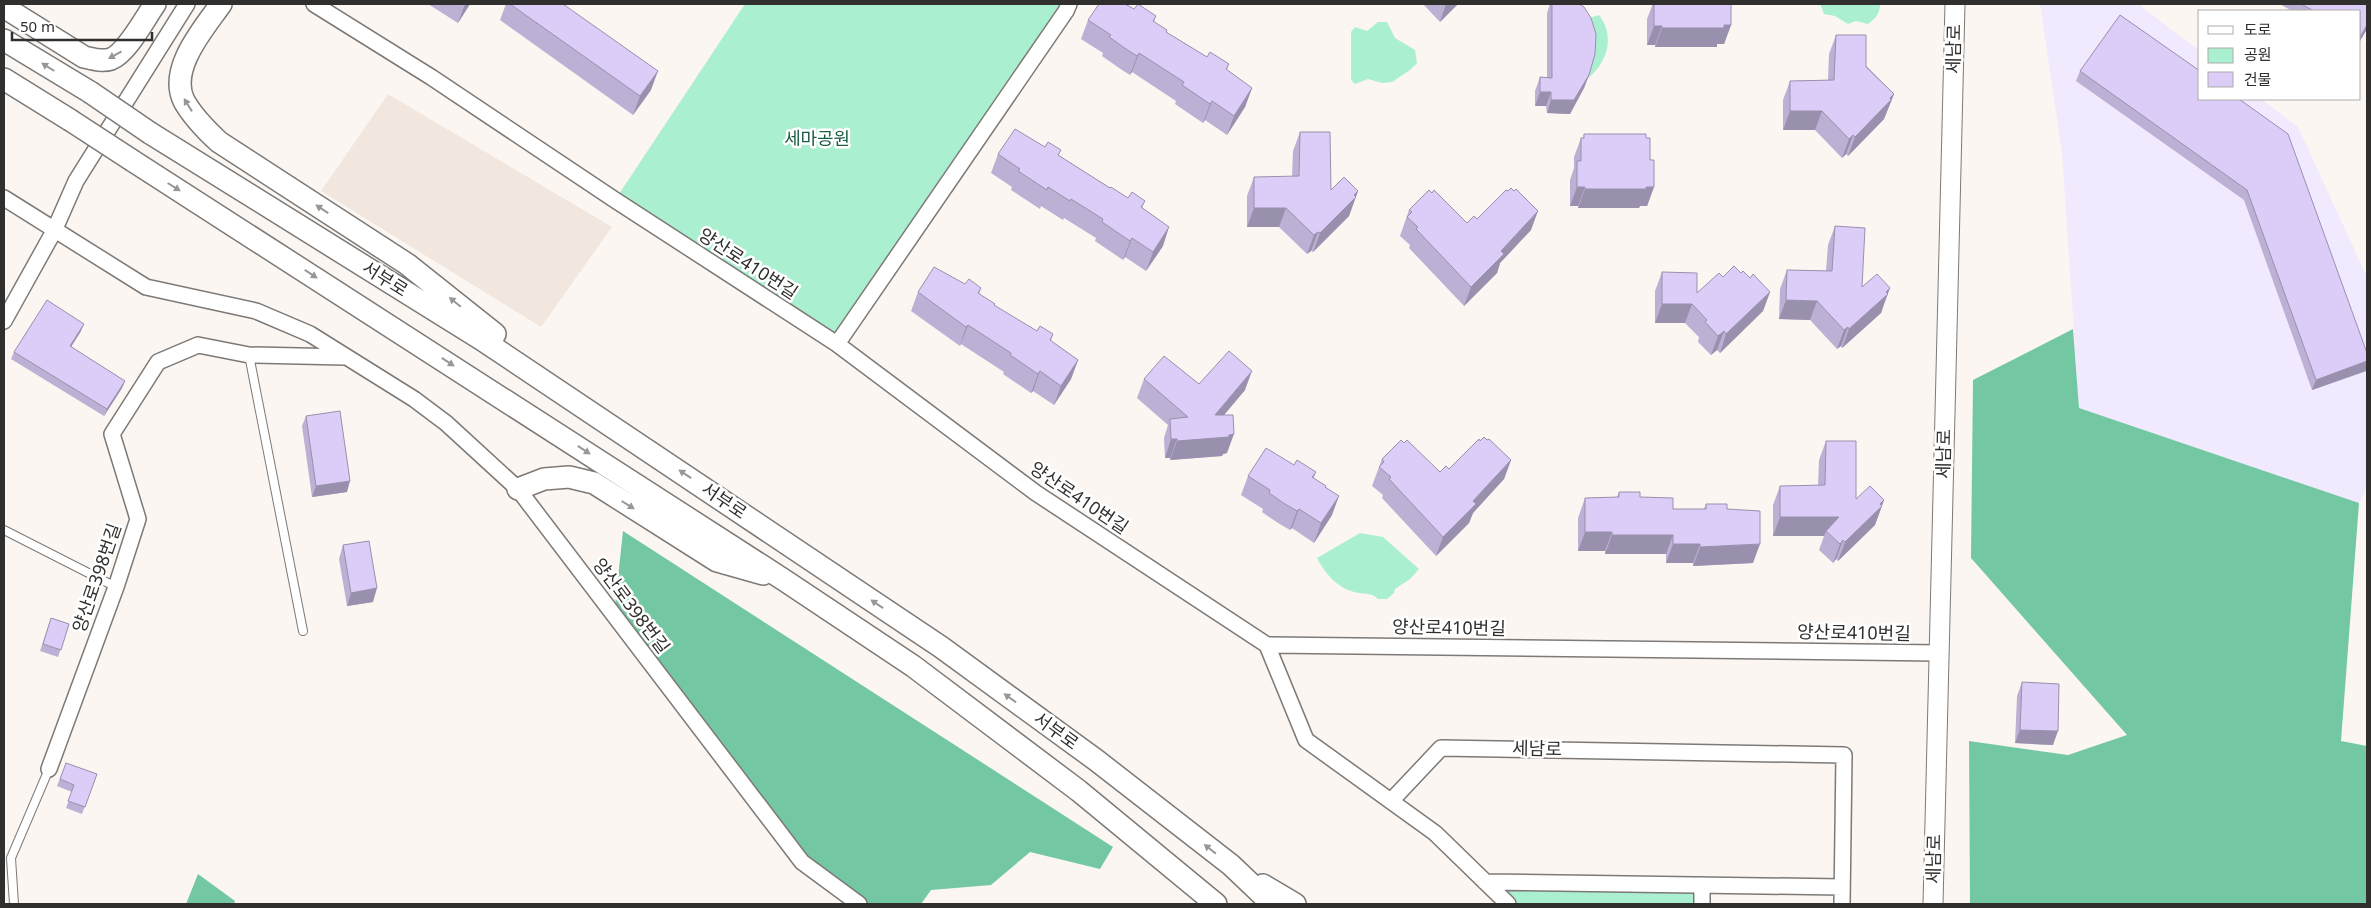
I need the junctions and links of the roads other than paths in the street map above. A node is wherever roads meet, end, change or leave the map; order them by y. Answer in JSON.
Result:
{"nodes":[{"id":1,"x":155,"y":4,"type":"edge"},
{"id":2,"x":188,"y":4,"type":"edge"},
{"id":3,"x":221,"y":4,"type":"edge"},
{"id":4,"x":314,"y":4,"type":"edge"},
{"id":5,"x":1069,"y":4,"type":"edge"},
{"id":6,"x":1955,"y":4,"type":"edge"},
{"id":7,"x":4,"y":8,"type":"edge"},
{"id":8,"x":4,"y":40,"type":"edge"},
{"id":9,"x":4,"y":79,"type":"edge"},
{"id":10,"x":4,"y":198,"type":"edge"},
{"id":11,"x":54,"y":231,"type":"junction"},
{"id":12,"x":4,"y":321,"type":"edge"},
{"id":13,"x":837,"y":344,"type":"junction"},
{"id":14,"x":249,"y":355,"type":"junction"},
{"id":15,"x":346,"y":357,"type":"junction"},
{"id":16,"x":589,"y":410,"type":"junction"},
{"id":17,"x":518,"y":489,"type":"junction"},
{"id":18,"x":4,"y":530,"type":"edge"},
{"id":19,"x":784,"y":580,"type":"junction"},
{"id":20,"x":116,"y":588,"type":"junction"},
{"id":21,"x":303,"y":632,"type":"dead end"},
{"id":22,"x":1267,"y":645,"type":"junction"},
{"id":23,"x":1939,"y":653,"type":"junction"},
{"id":24,"x":49,"y":768,"type":"joint"},
{"id":25,"x":1391,"y":801,"type":"junction"},
{"id":26,"x":1231,"y":865,"type":"junction"},
{"id":27,"x":1485,"y":882,"type":"junction"},
{"id":28,"x":1702,"y":885,"type":"junction"},
{"id":29,"x":1842,"y":887,"type":"junction"},
{"id":30,"x":14,"y":904,"type":"edge"},
{"id":31,"x":859,"y":904,"type":"edge"},
{"id":32,"x":1216,"y":904,"type":"edge"},
{"id":33,"x":1272,"y":904,"type":"edge"},
{"id":34,"x":1295,"y":904,"type":"edge"},
{"id":35,"x":1508,"y":904,"type":"edge"},
{"id":36,"x":1702,"y":904,"type":"edge"},
{"id":37,"x":1842,"y":904,"type":"edge"},
{"id":38,"x":1933,"y":904,"type":"edge"}],
"edges":[{"from":1,"to":7,"type":"main road","one_way":true},
{"from":2,"to":11,"type":"street"},
{"from":16,"to":3,"type":"main road","one_way":true},
{"from":4,"to":13,"type":"street","name":"양산로410번길"},
{"from":5,"to":13,"type":"street"},
{"from":6,"to":23,"type":"street","name":"세남로"},
{"from":16,"to":8,"type":"main road","name":"서부로","one_way":true,"bridge":true},
{"from":9,"to":19,"type":"main road","name":"서부로","one_way":true,"bridge":true},
{"from":10,"to":11,"type":"street","name":"양산로398번길"},
{"from":11,"to":12,"type":"street"},
{"from":11,"to":15,"type":"street","name":"양산로398번길"},
{"from":13,"to":22,"type":"street","name":"양산로410번길"},
{"from":14,"to":15,"type":"street","name":"양산로398번길"},
{"from":14,"to":20,"type":"street","name":"양산로398번길"},
{"from":14,"to":21,"type":"lane"},
{"from":15,"to":17,"type":"street","name":"양산로398번길"},
{"from":26,"to":16,"type":"main road","name":"서부로","one_way":true},
{"from":17,"to":19,"type":"main road","one_way":true},
{"from":17,"to":31,"type":"street","name":"양산로398번길"},
{"from":18,"to":20,"type":"lane"},
{"from":19,"to":32,"type":"main road","name":"서부로"},
{"from":20,"to":24,"type":"street","name":"양산로398번길"},
{"from":22,"to":23,"type":"street","name":"양산로410번길"},
{"from":22,"to":25,"type":"street"},
{"from":23,"to":38,"type":"street","name":"세남로"},
{"from":24,"to":30,"type":"lane"},
{"from":25,"to":27,"type":"street"},
{"from":25,"to":29,"type":"street","name":"세남로"},
{"from":26,"to":33,"type":"main road","name":"서부로"},
{"from":26,"to":34,"type":"main road"},
{"from":27,"to":28,"type":"street"},
{"from":27,"to":35,"type":"street"},
{"from":28,"to":29,"type":"street"},
{"from":28,"to":36,"type":"street"},
{"from":29,"to":37,"type":"street","name":"세남로"}]}
